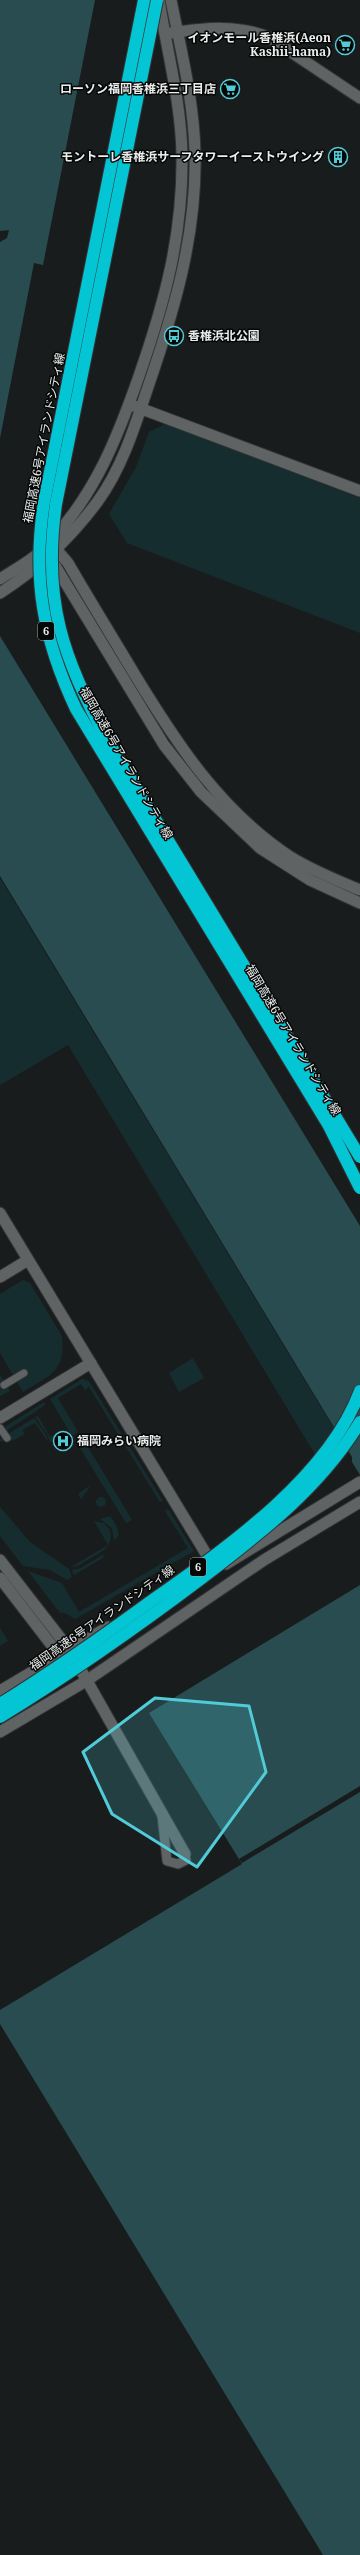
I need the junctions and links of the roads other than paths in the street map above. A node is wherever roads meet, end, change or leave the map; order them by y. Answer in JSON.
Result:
{"nodes":[{"id":1,"x":144,"y":0,"type":"edge"},
{"id":2,"x":158,"y":0,"type":"edge"},
{"id":3,"x":171,"y":0,"type":"edge"},
{"id":4,"x":177,"y":32,"type":"junction"},
{"id":5,"x":166,"y":34,"type":"junction"},
{"id":6,"x":360,"y":98,"type":"edge"},
{"id":7,"x":129,"y":404,"type":"junction"},
{"id":8,"x":141,"y":408,"type":"junction"},
{"id":9,"x":360,"y":491,"type":"edge"},
{"id":10,"x":52,"y":551,"type":"junction"},
{"id":11,"x":0,"y":579,"type":"edge"},
{"id":12,"x":0,"y":593,"type":"edge"},
{"id":13,"x":360,"y":890,"type":"edge"},
{"id":14,"x":360,"y":903,"type":"edge"},
{"id":15,"x":360,"y":1157,"type":"edge"},
{"id":16,"x":360,"y":1188,"type":"edge"},
{"id":17,"x":0,"y":1213,"type":"edge"},
{"id":18,"x":28,"y":1260,"type":"junction"},
{"id":19,"x":0,"y":1277,"type":"edge"},
{"id":20,"x":90,"y":1363,"type":"junction"},
{"id":21,"x":24,"y":1373,"type":"dead end"},
{"id":22,"x":4,"y":1385,"type":"dead end"},
{"id":23,"x":360,"y":1391,"type":"edge"},
{"id":24,"x":0,"y":1418,"type":"edge"},
{"id":25,"x":360,"y":1422,"type":"edge"},
{"id":26,"x":0,"y":1428,"type":"edge"},
{"id":27,"x":7,"y":1438,"type":"dead end"},
{"id":28,"x":360,"y":1482,"type":"edge"},
{"id":29,"x":360,"y":1502,"type":"edge"},
{"id":30,"x":0,"y":1560,"type":"edge"},
{"id":31,"x":216,"y":1570,"type":"junction"},
{"id":32,"x":0,"y":1578,"type":"edge"},
{"id":33,"x":69,"y":1649,"type":"junction"},
{"id":34,"x":59,"y":1656,"type":"junction"},
{"id":35,"x":86,"y":1680,"type":"junction"},
{"id":36,"x":0,"y":1691,"type":"edge"},
{"id":37,"x":0,"y":1704,"type":"edge"},
{"id":38,"x":0,"y":1717,"type":"edge"},
{"id":39,"x":0,"y":1732,"type":"edge"},
{"id":40,"x":162,"y":1816,"type":"junction"},
{"id":41,"x":185,"y":1854,"type":"joint"}],
"edges":[{"from":1,"to":16,"type":"highway","name":"福岡高速6号アイランドシティ線","number":"6","bridge":true},
{"from":2,"to":5,"type":"street"},
{"from":2,"to":15,"type":"highway","name":"福岡高速6号アイランドシティ線","number":"6","bridge":true},
{"from":3,"to":4,"type":"street"},
{"from":4,"to":5,"type":"street"},
{"from":4,"to":6,"type":"street"},
{"from":4,"to":8,"type":"street"},
{"from":5,"to":7,"type":"street"},
{"from":7,"to":8,"type":"street"},
{"from":7,"to":10,"type":"street"},
{"from":8,"to":9,"type":"street"},
{"from":8,"to":10,"type":"street"},
{"from":10,"to":11,"type":"street"},
{"from":10,"to":12,"type":"street"},
{"from":10,"to":13,"type":"street"},
{"from":10,"to":14,"type":"street"},
{"from":17,"to":18,"type":"street"},
{"from":18,"to":19,"type":"street"},
{"from":18,"to":20,"type":"street"},
{"from":20,"to":24,"type":"street"},
{"from":20,"to":31,"type":"street"},
{"from":21,"to":22,"type":"street"},
{"from":23,"to":37,"type":"highway","name":"福岡高速6号アイランドシティ線","number":"6","bridge":true},
{"from":25,"to":38,"type":"highway","name":"福岡高速6号アイランドシティ線","number":"6","bridge":true},
{"from":26,"to":27,"type":"street"},
{"from":28,"to":31,"type":"street"},
{"from":29,"to":35,"type":"street"},
{"from":30,"to":33,"type":"street"},
{"from":31,"to":33,"type":"street"},
{"from":32,"to":34,"type":"street"},
{"from":33,"to":34,"type":"street"},
{"from":33,"to":35,"type":"street"},
{"from":34,"to":35,"type":"street"},
{"from":34,"to":36,"type":"street"},
{"from":35,"to":39,"type":"street"},
{"from":35,"to":40,"type":"street"},
{"from":40,"to":41,"type":"street"},
{"from":40,"to":41,"type":"street"}]}
